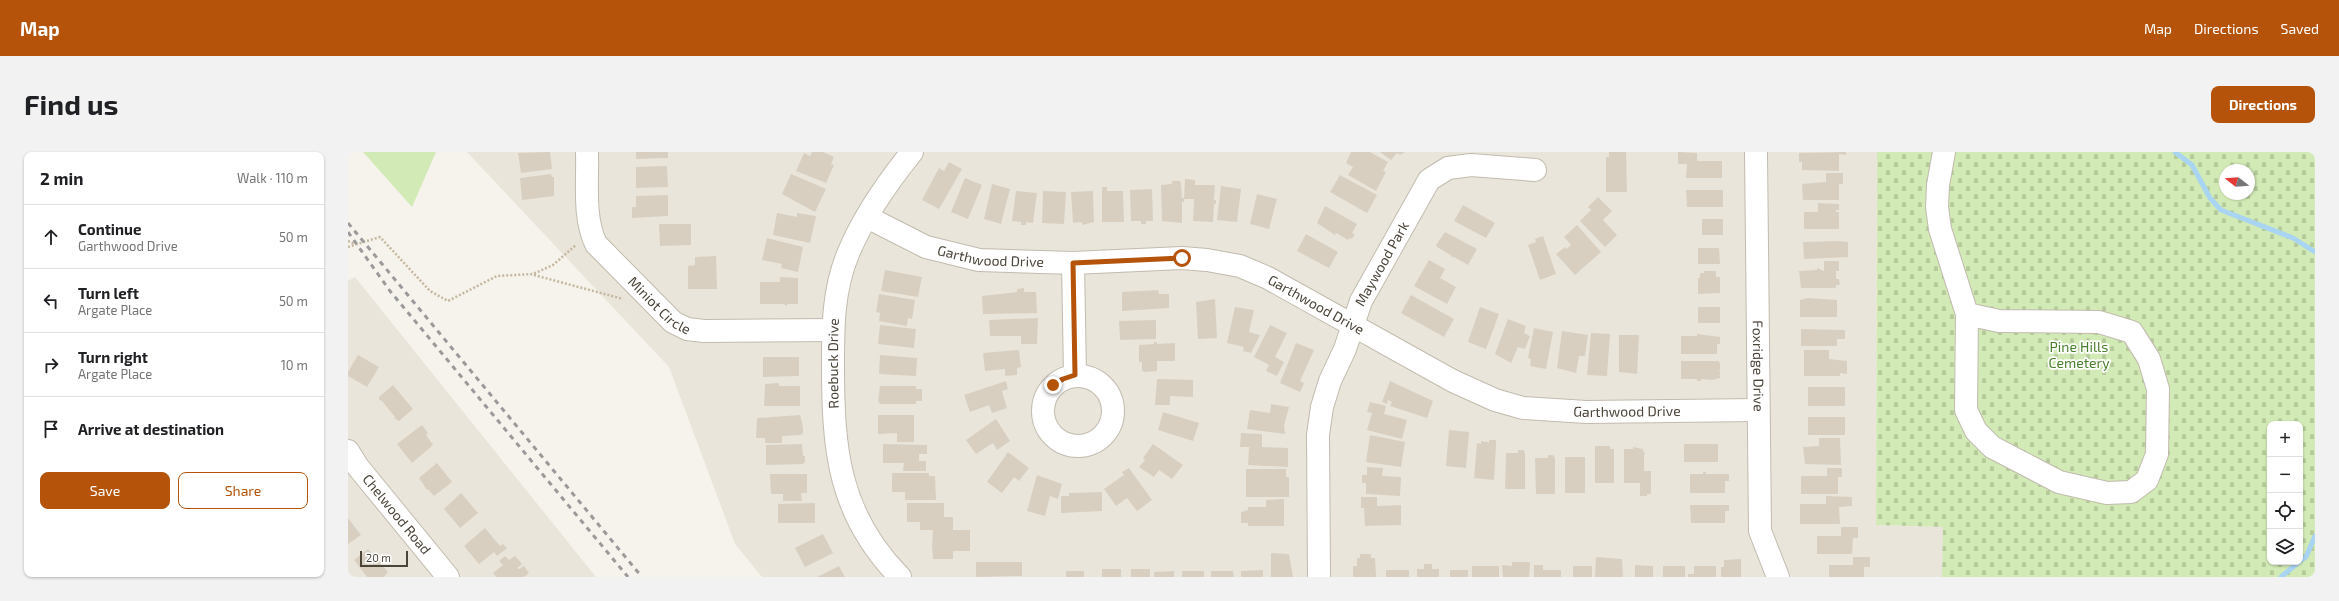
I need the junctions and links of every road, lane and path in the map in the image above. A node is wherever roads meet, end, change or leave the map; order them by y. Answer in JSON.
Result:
{"nodes":[{"id":1,"x":587,"y":152,"type":"edge"},
{"id":2,"x":912,"y":152,"type":"edge"},
{"id":3,"x":1756,"y":152,"type":"edge"},
{"id":4,"x":1944,"y":152,"type":"edge"},
{"id":5,"x":1535,"y":170,"type":"dead end"},
{"id":6,"x":867,"y":217,"type":"junction"},
{"id":7,"x":591,"y":232,"type":"junction"},
{"id":8,"x":348,"y":241,"type":"edge"},
{"id":9,"x":356,"y":244,"type":"junction"},
{"id":10,"x":348,"y":247,"type":"edge"},
{"id":11,"x":1073,"y":263,"type":"junction"},
{"id":12,"x":533,"y":274,"type":"junction"},
{"id":13,"x":647,"y":296,"type":"junction"},
{"id":14,"x":1966,"y":314,"type":"junction"},
{"id":15,"x":1353,"y":326,"type":"junction"},
{"id":16,"x":833,"y":330,"type":"junction"},
{"id":17,"x":1075,"y":375,"type":"dead end"},
{"id":18,"x":1758,"y":410,"type":"junction"},
{"id":19,"x":348,"y":451,"type":"edge"},
{"id":20,"x":448,"y":577,"type":"edge"},
{"id":21,"x":900,"y":577,"type":"edge"},
{"id":22,"x":1319,"y":577,"type":"edge"},
{"id":23,"x":1778,"y":577,"type":"edge"}],
"edges":[{"from":1,"to":7,"type":"street","name":"Miniot Circle"},
{"from":2,"to":6,"type":"street","name":"Roebuck Drive"},
{"from":3,"to":18,"type":"street","name":"Foxridge Drive"},
{"from":4,"to":14,"type":"street"},
{"from":5,"to":15,"type":"street","name":"Maywood Park"},
{"from":6,"to":11,"type":"street","name":"Garthwood Drive"},
{"from":6,"to":16,"type":"street","name":"Roebuck Drive"},
{"from":7,"to":12,"type":"path"},
{"from":7,"to":13,"type":"street","name":"Miniot Circle"},
{"from":8,"to":9,"type":"path"},
{"from":9,"to":10,"type":"path"},
{"from":9,"to":12,"type":"path"},
{"from":11,"to":15,"type":"street","name":"Garthwood Drive"},
{"from":11,"to":17,"type":"street"},
{"from":12,"to":13,"type":"path"},
{"from":13,"to":16,"type":"street","name":"Miniot Circle"},
{"from":14,"to":14,"type":"street"},
{"from":15,"to":18,"type":"street","name":"Garthwood Drive"},
{"from":15,"to":22,"type":"street","name":"Maywood Park"},
{"from":16,"to":21,"type":"street","name":"Roebuck Drive"},
{"from":18,"to":23,"type":"street","name":"Foxridge Drive"},
{"from":19,"to":20,"type":"street","name":"Chelwood Road"}]}
